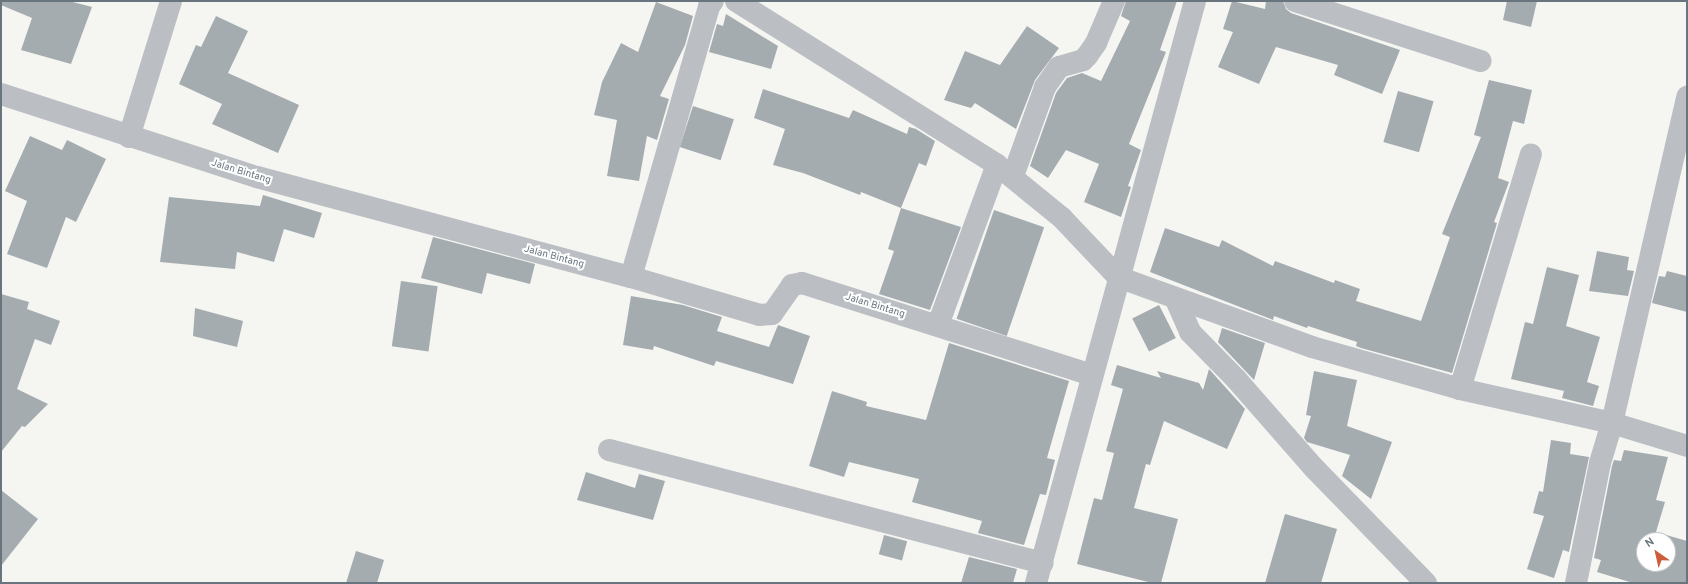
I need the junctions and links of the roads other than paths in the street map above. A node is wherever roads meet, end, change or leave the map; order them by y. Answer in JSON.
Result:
{"nodes":[{"id":1,"x":171,"y":1,"type":"edge"},
{"id":2,"x":713,"y":1,"type":"edge"},
{"id":3,"x":736,"y":1,"type":"edge"},
{"id":4,"x":1114,"y":1,"type":"edge"},
{"id":5,"x":1195,"y":1,"type":"edge"},
{"id":6,"x":1295,"y":1,"type":"edge"},
{"id":7,"x":1481,"y":61,"type":"dead end"},
{"id":8,"x":1687,"y":97,"type":"edge"},
{"id":9,"x":3,"y":99,"type":"edge"},
{"id":10,"x":129,"y":137,"type":"junction"},
{"id":11,"x":1531,"y":154,"type":"dead end"},
{"id":12,"x":1005,"y":170,"type":"junction"},
{"id":13,"x":631,"y":277,"type":"junction"},
{"id":14,"x":1118,"y":277,"type":"junction"},
{"id":15,"x":1176,"y":300,"type":"junction"},
{"id":16,"x":938,"y":325,"type":"junction"},
{"id":17,"x":1092,"y":374,"type":"junction"},
{"id":18,"x":1460,"y":389,"type":"junction"},
{"id":19,"x":1612,"y":423,"type":"junction"},
{"id":20,"x":1687,"y":446,"type":"edge"},
{"id":21,"x":609,"y":450,"type":"dead end"},
{"id":22,"x":1039,"y":573,"type":"edge"},
{"id":23,"x":1426,"y":583,"type":"edge"},
{"id":24,"x":1576,"y":583,"type":"edge"}],
"edges":[{"from":1,"to":10,"type":"street"},
{"from":2,"to":13,"type":"street"},
{"from":3,"to":12,"type":"street"},
{"from":4,"to":12,"type":"street"},
{"from":5,"to":14,"type":"street"},
{"from":6,"to":7,"type":"street"},
{"from":8,"to":19,"type":"street"},
{"from":9,"to":10,"type":"street","name":"Jalan Bintang"},
{"from":10,"to":13,"type":"street","name":"Jalan Bintang"},
{"from":11,"to":18,"type":"street"},
{"from":12,"to":14,"type":"street"},
{"from":12,"to":16,"type":"street"},
{"from":13,"to":16,"type":"street","name":"Jalan Bintang"},
{"from":14,"to":15,"type":"street"},
{"from":14,"to":17,"type":"street"},
{"from":15,"to":18,"type":"street"},
{"from":15,"to":23,"type":"street"},
{"from":16,"to":17,"type":"street","name":"Jalan Bintang"},
{"from":17,"to":22,"type":"street"},
{"from":18,"to":19,"type":"street"},
{"from":19,"to":20,"type":"street"},
{"from":19,"to":24,"type":"street"},
{"from":21,"to":22,"type":"street"}]}
